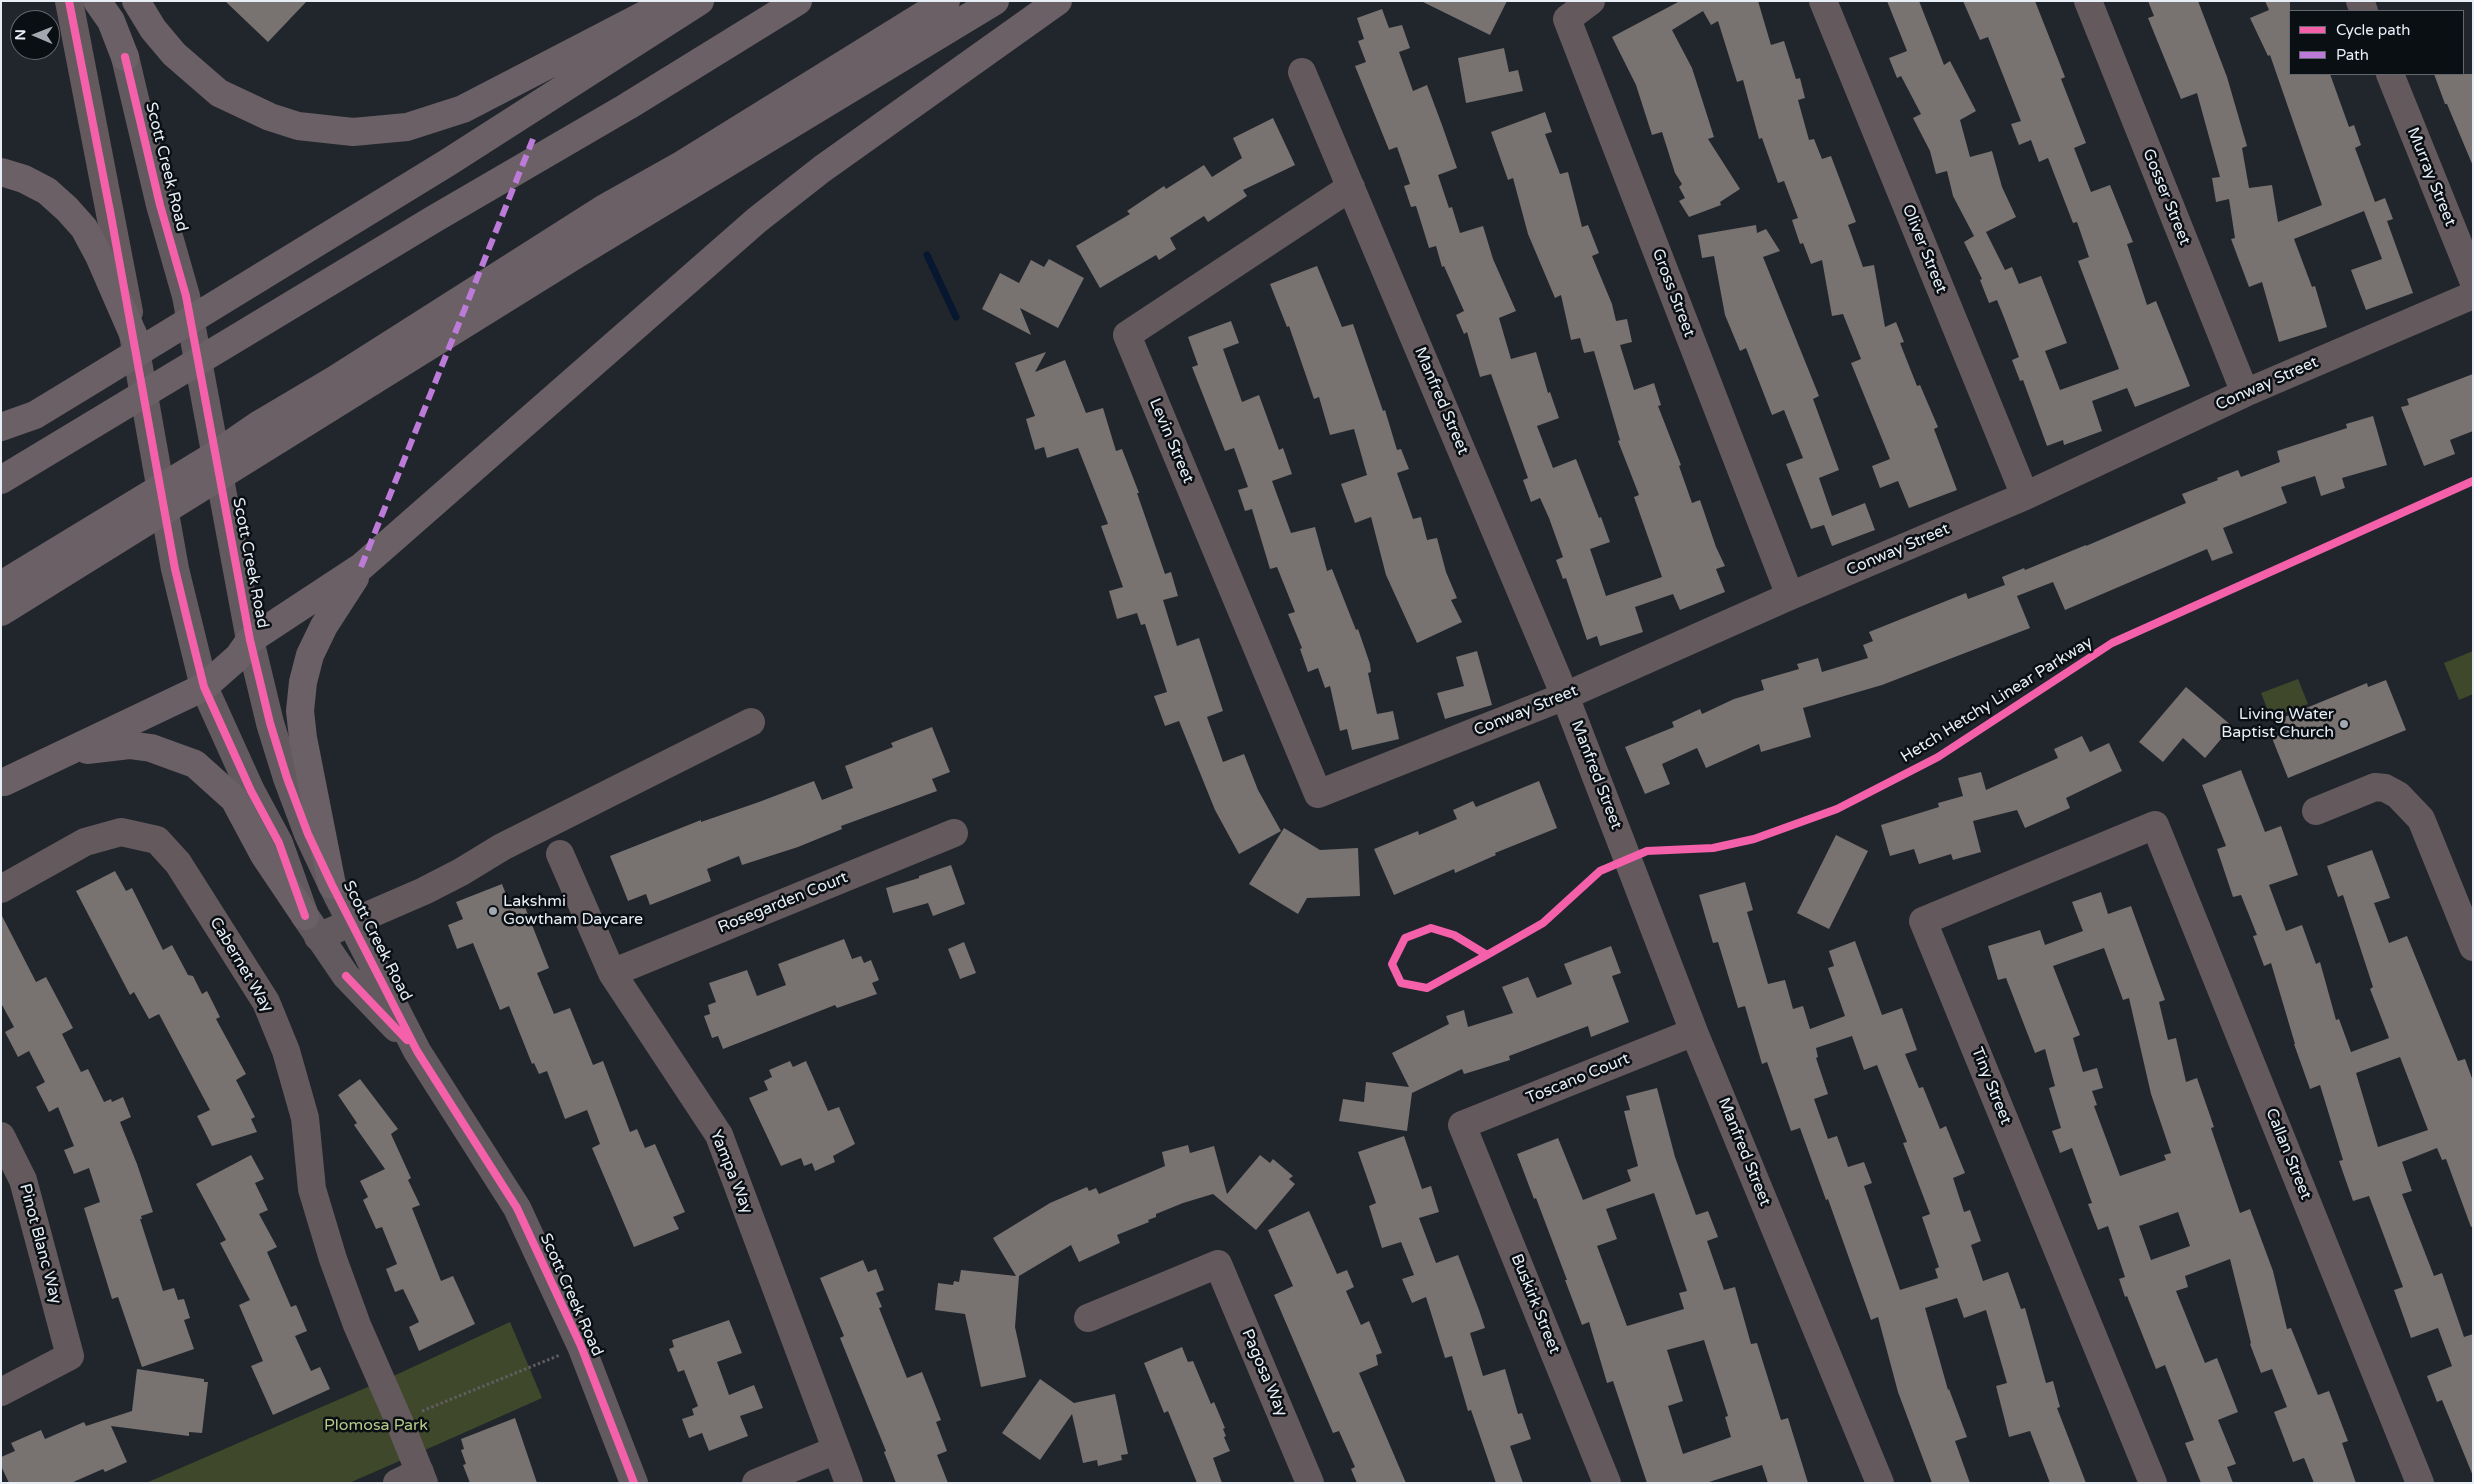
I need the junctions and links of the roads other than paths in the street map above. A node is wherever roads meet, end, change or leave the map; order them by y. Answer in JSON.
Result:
{"nodes":[{"id":1,"x":69,"y":1,"type":"edge"},
{"id":2,"x":97,"y":1,"type":"edge"},
{"id":3,"x":113,"y":1,"type":"edge"},
{"id":4,"x":136,"y":1,"type":"edge"},
{"id":5,"x":671,"y":1,"type":"edge"},
{"id":6,"x":700,"y":1,"type":"edge"},
{"id":7,"x":798,"y":1,"type":"edge"},
{"id":8,"x":946,"y":1,"type":"edge"},
{"id":9,"x":995,"y":1,"type":"edge"},
{"id":10,"x":1058,"y":1,"type":"edge"},
{"id":11,"x":1591,"y":1,"type":"edge"},
{"id":12,"x":1823,"y":1,"type":"edge"},
{"id":13,"x":2088,"y":1,"type":"edge"},
{"id":14,"x":125,"y":57,"type":"junction"},
{"id":15,"x":1302,"y":72,"type":"dead end"},
{"id":16,"x":2390,"y":75,"type":"edge"},
{"id":17,"x":1,"y":172,"type":"edge"},
{"id":18,"x":1351,"y":187,"type":"junction"},
{"id":19,"x":2473,"y":280,"type":"edge"},
{"id":20,"x":2473,"y":295,"type":"edge"},
{"id":21,"x":133,"y":334,"type":"junction"},
{"id":22,"x":2245,"y":393,"type":"junction"},
{"id":23,"x":1,"y":427,"type":"edge"},
{"id":24,"x":261,"y":438,"type":"junction"},
{"id":25,"x":1,"y":480,"type":"edge"},
{"id":26,"x":2025,"y":496,"type":"junction"},
{"id":27,"x":117,"y":528,"type":"junction"},
{"id":28,"x":361,"y":567,"type":"junction"},
{"id":29,"x":1,"y":585,"type":"edge"},
{"id":30,"x":1790,"y":596,"type":"junction"},
{"id":31,"x":1,"y":612,"type":"edge"},
{"id":32,"x":250,"y":640,"type":"junction"},
{"id":33,"x":204,"y":687,"type":"junction"},
{"id":34,"x":1565,"y":696,"type":"junction"},
{"id":35,"x":751,"y":722,"type":"dead end"},
{"id":36,"x":3,"y":782,"type":"edge"},
{"id":37,"x":1318,"y":794,"type":"joint"},
{"id":38,"x":2316,"y":811,"type":"dead end"},
{"id":39,"x":2155,"y":824,"type":"joint"},
{"id":40,"x":954,"y":833,"type":"dead end"},
{"id":41,"x":560,"y":854,"type":"dead end"},
{"id":42,"x":332,"y":885,"type":"junction"},
{"id":43,"x":1,"y":889,"type":"edge"},
{"id":44,"x":351,"y":921,"type":"junction"},
{"id":45,"x":312,"y":927,"type":"junction"},
{"id":46,"x":2470,"y":933,"type":"edge"},
{"id":47,"x":612,"y":973,"type":"junction"},
{"id":48,"x":1694,"y":1032,"type":"junction"},
{"id":49,"x":417,"y":1051,"type":"junction"},
{"id":50,"x":1462,"y":1125,"type":"joint"},
{"id":51,"x":1,"y":1136,"type":"edge"},
{"id":52,"x":1088,"y":1318,"type":"dead end"},
{"id":53,"x":1,"y":1392,"type":"edge"},
{"id":54,"x":836,"y":1450,"type":"junction"},
{"id":55,"x":413,"y":1479,"type":"edge"},
{"id":56,"x":634,"y":1483,"type":"edge"},
{"id":57,"x":756,"y":1483,"type":"edge"},
{"id":58,"x":849,"y":1483,"type":"edge"},
{"id":59,"x":1310,"y":1483,"type":"edge"},
{"id":60,"x":1607,"y":1483,"type":"edge"},
{"id":61,"x":1880,"y":1483,"type":"edge"},
{"id":62,"x":2153,"y":1483,"type":"edge"},
{"id":63,"x":2420,"y":1483,"type":"edge"}],
"edges":[{"from":1,"to":21,"type":"street","name":"Scott Creek Road"},
{"from":2,"to":14,"type":"highway"},
{"from":3,"to":14,"type":"street","name":"Scott Creek Road"},
{"from":4,"to":5,"type":"highway"},
{"from":6,"to":23,"type":"highway"},
{"from":7,"to":25,"type":"highway"},
{"from":8,"to":24,"type":"highway"},
{"from":9,"to":24,"type":"highway"},
{"from":10,"to":28,"type":"highway"},
{"from":11,"to":30,"type":"street","name":"Gross Street"},
{"from":12,"to":26,"type":"street","name":"Oliver Street"},
{"from":13,"to":22,"type":"street","name":"Gosser Street"},
{"from":14,"to":32,"type":"main road","name":"Scott Creek Road"},
{"from":15,"to":18,"type":"street","name":"Manfred Street"},
{"from":16,"to":19,"type":"street","name":"Murray Street"},
{"from":17,"to":21,"type":"highway"},
{"from":18,"to":34,"type":"street","name":"Manfred Street"},
{"from":18,"to":37,"type":"street","name":"Levin Street"},
{"from":20,"to":22,"type":"street","name":"Conway Street"},
{"from":21,"to":33,"type":"main road","name":"Scott Creek Road"},
{"from":22,"to":26,"type":"street","name":"Conway Street"},
{"from":24,"to":27,"type":"highway"},
{"from":26,"to":30,"type":"street","name":"Conway Street"},
{"from":27,"to":29,"type":"highway"},
{"from":27,"to":31,"type":"highway"},
{"from":28,"to":32,"type":"highway"},
{"from":28,"to":42,"type":"highway"},
{"from":30,"to":34,"type":"street","name":"Conway Street"},
{"from":32,"to":33,"type":"highway"},
{"from":32,"to":42,"type":"main road","name":"Scott Creek Road"},
{"from":33,"to":36,"type":"highway"},
{"from":33,"to":45,"type":"main road","name":"Scott Creek Road"},
{"from":34,"to":37,"type":"street","name":"Conway Street"},
{"from":34,"to":48,"type":"street","name":"Manfred Street"},
{"from":35,"to":44,"type":"street"},
{"from":36,"to":45,"type":"highway"},
{"from":38,"to":46,"type":"street"},
{"from":39,"to":62,"type":"street","name":"Tiny Street"},
{"from":39,"to":63,"type":"street","name":"Callan Street"},
{"from":40,"to":47,"type":"street","name":"Rosegarden Court"},
{"from":41,"to":47,"type":"street","name":"Yampa Way"},
{"from":42,"to":44,"type":"main road","name":"Scott Creek Road"},
{"from":43,"to":55,"type":"street","name":"Cabernet Way"},
{"from":44,"to":45,"type":"street"},
{"from":44,"to":49,"type":"main road","name":"Scott Creek Road"},
{"from":45,"to":49,"type":"main road","name":"Scott Creek Road"},
{"from":47,"to":54,"type":"street","name":"Yampa Way"},
{"from":48,"to":50,"type":"street","name":"Toscano Court"},
{"from":48,"to":61,"type":"street","name":"Manfred Street"},
{"from":49,"to":56,"type":"main road","name":"Scott Creek Road"},
{"from":50,"to":60,"type":"street","name":"Buskirk Street"},
{"from":51,"to":53,"type":"street","name":"Pinot Blanc Way"},
{"from":52,"to":59,"type":"street","name":"Pagosa Way"},
{"from":54,"to":57,"type":"street"},
{"from":54,"to":58,"type":"street","name":"Yampa Way"}]}
